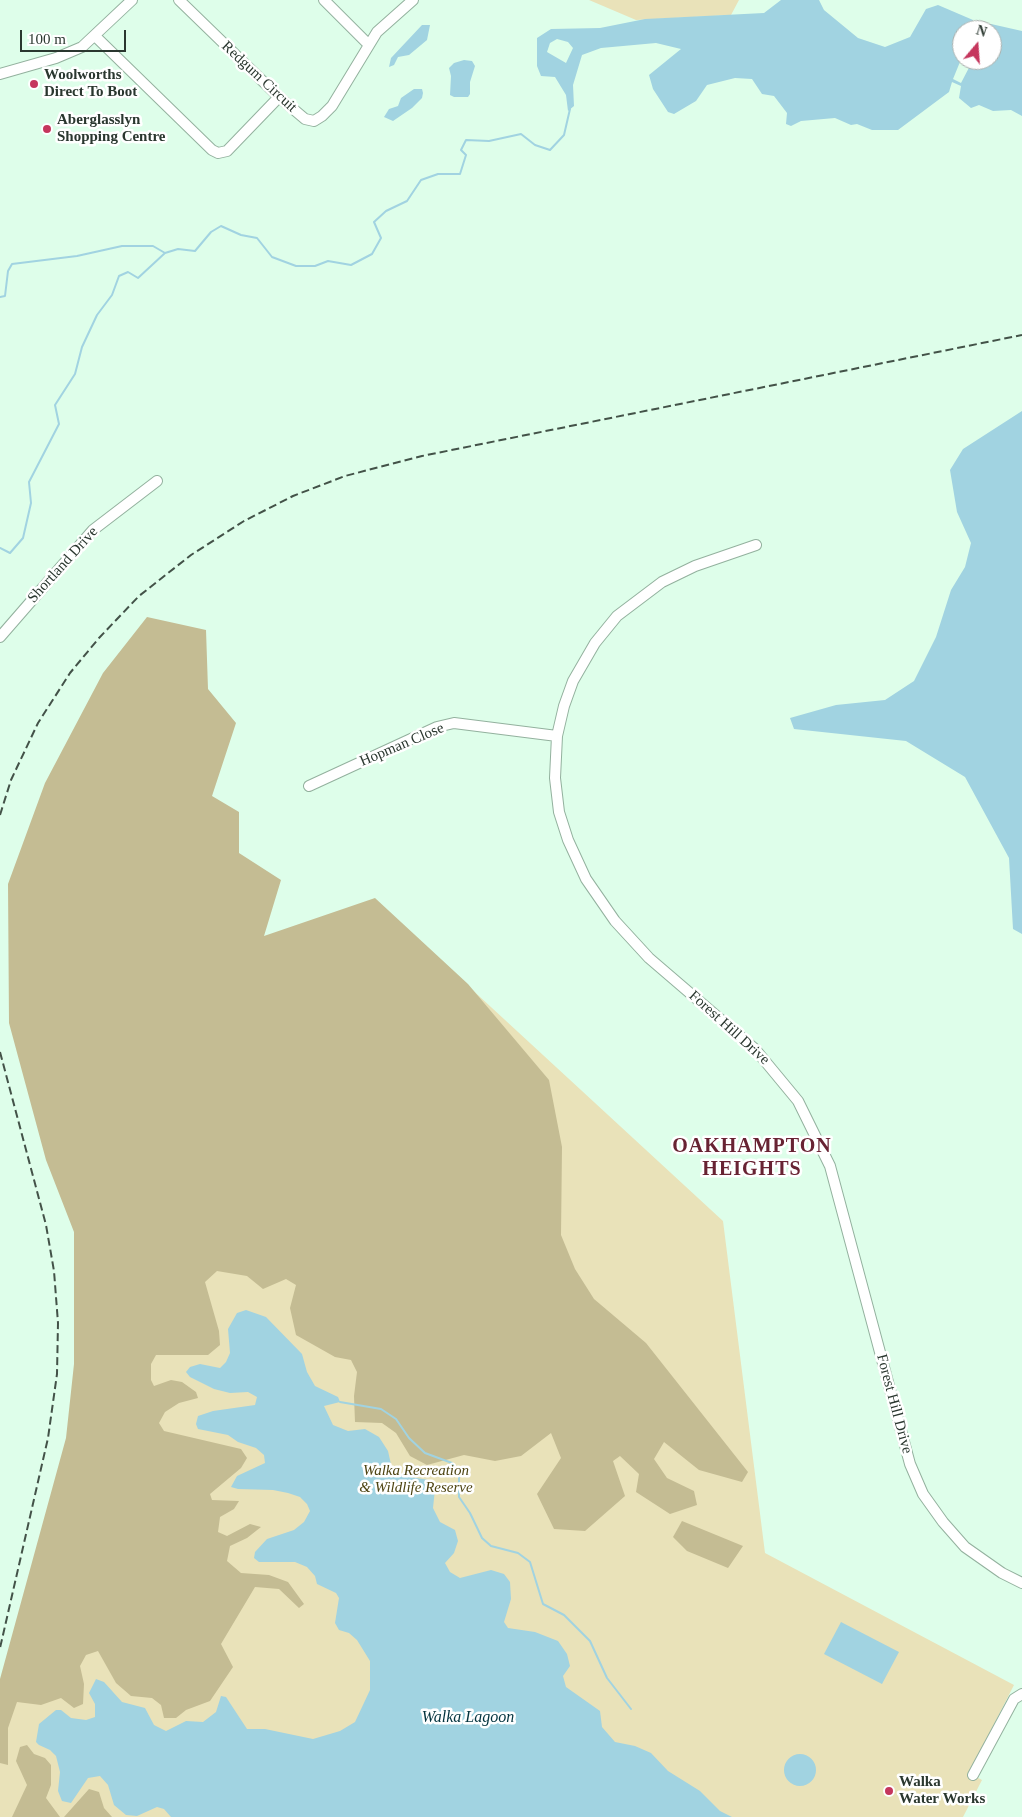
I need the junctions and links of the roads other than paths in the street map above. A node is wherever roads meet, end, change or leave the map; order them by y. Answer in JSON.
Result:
{"nodes":[{"id":1,"x":132,"y":0,"type":"edge"},
{"id":2,"x":179,"y":0,"type":"edge"},
{"id":3,"x":324,"y":0,"type":"edge"},
{"id":4,"x":413,"y":0,"type":"edge"},
{"id":5,"x":399,"y":3,"type":"edge"},
{"id":6,"x":95,"y":36,"type":"junction"},
{"id":7,"x":368,"y":44,"type":"junction"},
{"id":8,"x":0,"y":74,"type":"edge"},
{"id":9,"x":279,"y":97,"type":"junction"},
{"id":10,"x":156,"y":481,"type":"dead end"},
{"id":11,"x":756,"y":545,"type":"dead end"},
{"id":12,"x":0,"y":637,"type":"edge"},
{"id":13,"x":557,"y":736,"type":"junction"},
{"id":14,"x":309,"y":786,"type":"dead end"},
{"id":15,"x":1022,"y":1583,"type":"edge"},
{"id":16,"x":1022,"y":1694,"type":"edge"},
{"id":17,"x":973,"y":1775,"type":"dead end"}],
"edges":[{"from":1,"to":6,"type":"street"},
{"from":2,"to":9,"type":"street","name":"Redgum Circuit"},
{"from":3,"to":7,"type":"street"},
{"from":4,"to":5,"type":"street","name":"Redgum Circuit"},
{"from":5,"to":7,"type":"street","name":"Redgum Circuit"},
{"from":6,"to":8,"type":"street"},
{"from":6,"to":9,"type":"street"},
{"from":7,"to":9,"type":"street","name":"Redgum Circuit"},
{"from":10,"to":12,"type":"street","name":"Shortland Drive"},
{"from":11,"to":13,"type":"street","name":"Forest Hill Drive"},
{"from":13,"to":14,"type":"street","name":"Hopman Close"},
{"from":13,"to":15,"type":"street","name":"Forest Hill Drive"},
{"from":16,"to":17,"type":"street"}]}
